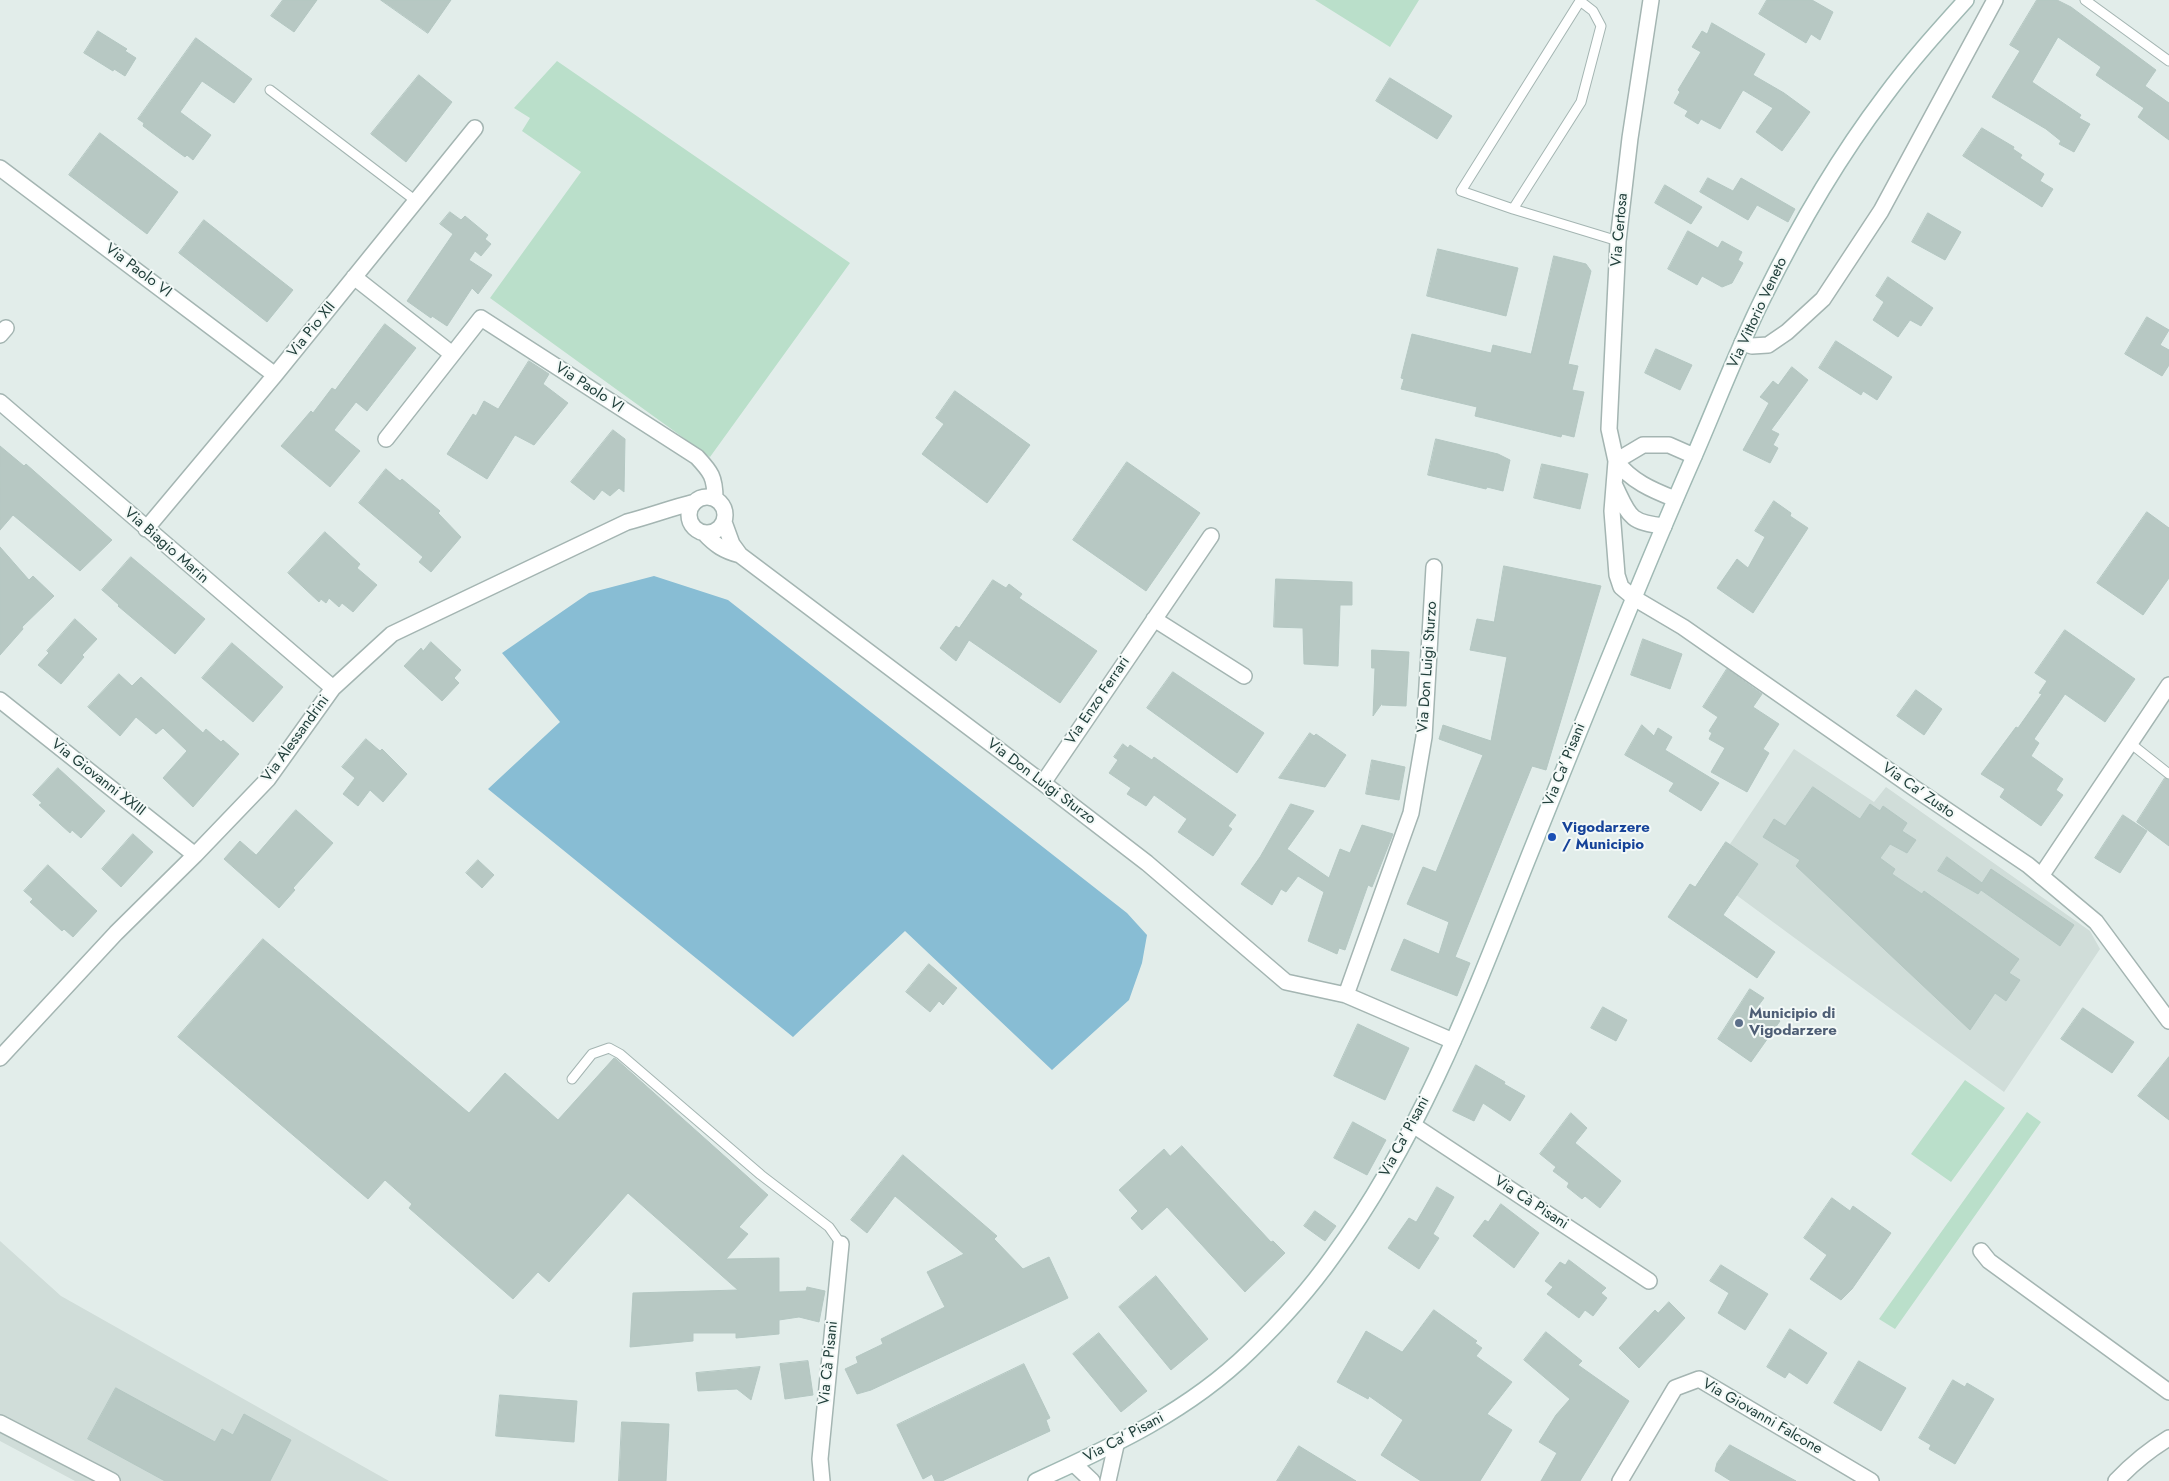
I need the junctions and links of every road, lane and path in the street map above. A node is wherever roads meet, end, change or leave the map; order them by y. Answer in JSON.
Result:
{"nodes":[{"id":1,"x":1651,"y":0,"type":"edge"},
{"id":2,"x":1966,"y":0,"type":"edge"},
{"id":3,"x":1995,"y":0,"type":"edge"},
{"id":4,"x":2085,"y":0,"type":"edge"},
{"id":5,"x":2169,"y":61,"type":"edge"},
{"id":6,"x":270,"y":90,"type":"dead end"},
{"id":7,"x":475,"y":128,"type":"dead end"},
{"id":8,"x":0,"y":168,"type":"edge"},
{"id":9,"x":416,"y":201,"type":"junction"},
{"id":10,"x":1514,"y":209,"type":"junction"},
{"id":11,"x":1618,"y":241,"type":"junction"},
{"id":12,"x":354,"y":277,"type":"junction"},
{"id":13,"x":1742,"y":342,"type":"junction"},
{"id":14,"x":452,"y":354,"type":"junction"},
{"id":15,"x":275,"y":375,"type":"junction"},
{"id":16,"x":0,"y":402,"type":"edge"},
{"id":17,"x":386,"y":439,"type":"dead end"},
{"id":18,"x":1694,"y":456,"type":"junction"},
{"id":19,"x":1616,"y":461,"type":"junction"},
{"id":20,"x":1615,"y":486,"type":"junction"},
{"id":21,"x":715,"y":499,"type":"junction"},
{"id":22,"x":1675,"y":499,"type":"junction"},
{"id":23,"x":695,"y":502,"type":"junction"},
{"id":24,"x":658,"y":514,"type":"junction"},
{"id":25,"x":691,"y":522,"type":"junction"},
{"id":26,"x":724,"y":522,"type":"junction"},
{"id":27,"x":1664,"y":526,"type":"junction"},
{"id":28,"x":146,"y":529,"type":"junction"},
{"id":29,"x":704,"y":533,"type":"junction"},
{"id":30,"x":1211,"y":536,"type":"dead end"},
{"id":31,"x":740,"y":555,"type":"junction"},
{"id":32,"x":1434,"y":567,"type":"dead end"},
{"id":33,"x":1634,"y":598,"type":"junction"},
{"id":34,"x":1154,"y":619,"type":"junction"},
{"id":35,"x":1608,"y":660,"type":"joint"},
{"id":36,"x":1244,"y":676,"type":"dead end"},
{"id":37,"x":2169,"y":685,"type":"edge"},
{"id":38,"x":333,"y":688,"type":"junction"},
{"id":39,"x":0,"y":700,"type":"edge"},
{"id":40,"x":2130,"y":744,"type":"junction"},
{"id":41,"x":2169,"y":774,"type":"edge"},
{"id":42,"x":1043,"y":782,"type":"junction"},
{"id":43,"x":195,"y":855,"type":"junction"},
{"id":44,"x":2041,"y":876,"type":"junction"},
{"id":45,"x":1346,"y":995,"type":"junction"},
{"id":46,"x":2169,"y":1021,"type":"edge"},
{"id":47,"x":1453,"y":1041,"type":"junction"},
{"id":48,"x":0,"y":1058,"type":"edge"},
{"id":49,"x":572,"y":1079,"type":"dead end"},
{"id":50,"x":1413,"y":1125,"type":"junction"},
{"id":51,"x":840,"y":1244,"type":"joint"},
{"id":52,"x":1981,"y":1251,"type":"dead end"},
{"id":53,"x":1649,"y":1281,"type":"dead end"},
{"id":54,"x":2169,"y":1392,"type":"edge"},
{"id":55,"x":0,"y":1423,"type":"edge"},
{"id":56,"x":2169,"y":1438,"type":"edge"},
{"id":57,"x":1116,"y":1445,"type":"junction"},
{"id":58,"x":1074,"y":1464,"type":"junction"},
{"id":59,"x":1848,"y":1475,"type":"edge"},
{"id":60,"x":112,"y":1481,"type":"edge"},
{"id":61,"x":822,"y":1481,"type":"edge"},
{"id":62,"x":1036,"y":1481,"type":"edge"},
{"id":63,"x":1074,"y":1481,"type":"edge"},
{"id":64,"x":1092,"y":1481,"type":"edge"},
{"id":65,"x":1108,"y":1481,"type":"edge"},
{"id":66,"x":1620,"y":1481,"type":"edge"},
{"id":67,"x":1871,"y":1481,"type":"edge"},
{"id":68,"x":2116,"y":1481,"type":"edge"}],
"edges":[{"from":1,"to":11,"type":"street","name":"Via Certosa"},
{"from":2,"to":13,"type":"street","name":"Via Vittorio Veneto"},
{"from":3,"to":13,"type":"street"},
{"from":4,"to":5,"type":"lane"},
{"from":6,"to":9,"type":"lane"},
{"from":7,"to":9,"type":"street","name":"Via Pio XII"},
{"from":8,"to":15,"type":"street","name":"Via Paolo VI"},
{"from":9,"to":12,"type":"street","name":"Via Pio XII"},
{"from":10,"to":10,"type":"lane"},
{"from":10,"to":11,"type":"lane"},
{"from":11,"to":19,"type":"street","name":"Via Certosa"},
{"from":12,"to":14,"type":"street"},
{"from":12,"to":15,"type":"street","name":"Via Pio XII"},
{"from":13,"to":18,"type":"street","name":"Via Vittorio Veneto"},
{"from":14,"to":17,"type":"street","name":"Via Paolo VI"},
{"from":14,"to":21,"type":"street","name":"Via Paolo VI"},
{"from":15,"to":28,"type":"street","name":"Via Pio XII"},
{"from":16,"to":28,"type":"street","name":"Via Biagio Marin"},
{"from":18,"to":19,"type":"street"},
{"from":18,"to":22,"type":"street","name":"Via Vittorio Veneto"},
{"from":19,"to":20,"type":"street","name":"Via Certosa"},
{"from":19,"to":22,"type":"street"},
{"from":20,"to":27,"type":"street","name":"Via Certosa"},
{"from":20,"to":33,"type":"street","name":"Via Certosa"},
{"from":21,"to":23,"type":"street"},
{"from":21,"to":26,"type":"street"},
{"from":22,"to":27,"type":"street","name":"Via Vittorio Veneto"},
{"from":23,"to":24,"type":"street","name":"Via Alessandrini"},
{"from":23,"to":25,"type":"street"},
{"from":24,"to":25,"type":"street","name":"Via Alessandrini"},
{"from":24,"to":38,"type":"street","name":"Via Alessandrini"},
{"from":25,"to":29,"type":"street"},
{"from":26,"to":29,"type":"street"},
{"from":26,"to":31,"type":"street","name":"Via Don Luigi Sturzo"},
{"from":27,"to":33,"type":"street","name":"Via Vittorio Veneto"},
{"from":28,"to":38,"type":"street","name":"Via Biagio Marin"},
{"from":29,"to":31,"type":"street","name":"Via Don Luigi Sturzo"},
{"from":30,"to":34,"type":"street","name":"Via Enzo Ferrari"},
{"from":31,"to":42,"type":"street","name":"Via Don Luigi Sturzo"},
{"from":32,"to":45,"type":"street","name":"Via Don Luigi Sturzo"},
{"from":33,"to":35,"type":"street","name":"Via Vittorio Veneto"},
{"from":33,"to":44,"type":"street","name":"Via Ca' Zusto"},
{"from":34,"to":36,"type":"street"},
{"from":34,"to":42,"type":"street","name":"Via Enzo Ferrari"},
{"from":35,"to":47,"type":"street","name":"Via Ca' Pisani"},
{"from":37,"to":40,"type":"street"},
{"from":38,"to":43,"type":"street","name":"Via Alessandrini"},
{"from":39,"to":43,"type":"street","name":"Via Giovanni XXIII"},
{"from":40,"to":41,"type":"lane"},
{"from":40,"to":44,"type":"street"},
{"from":42,"to":45,"type":"street","name":"Via Don Luigi Sturzo"},
{"from":43,"to":48,"type":"street","name":"Via Alessandrini"},
{"from":44,"to":46,"type":"street","name":"Via Ca' Zusto"},
{"from":45,"to":47,"type":"street","name":"Via Don Luigi Sturzo"},
{"from":47,"to":50,"type":"street","name":"Via Ca' Pisani"},
{"from":49,"to":51,"type":"lane"},
{"from":50,"to":53,"type":"street","name":"Via Cà Pisani"},
{"from":50,"to":57,"type":"street","name":"Via Ca' Pisani"},
{"from":51,"to":61,"type":"street","name":"Via Cà Pisani"},
{"from":52,"to":54,"type":"street"},
{"from":55,"to":60,"type":"street"},
{"from":56,"to":68,"type":"street"},
{"from":57,"to":58,"type":"street","name":"Via Ca' Pisani"},
{"from":57,"to":65,"type":"street"},
{"from":58,"to":62,"type":"street","name":"Via Ca' Pisani"},
{"from":58,"to":63,"type":"street"},
{"from":58,"to":64,"type":"street"},
{"from":59,"to":66,"type":"street","name":"Via Giovanni Falcone"},
{"from":59,"to":67,"type":"street"}]}
